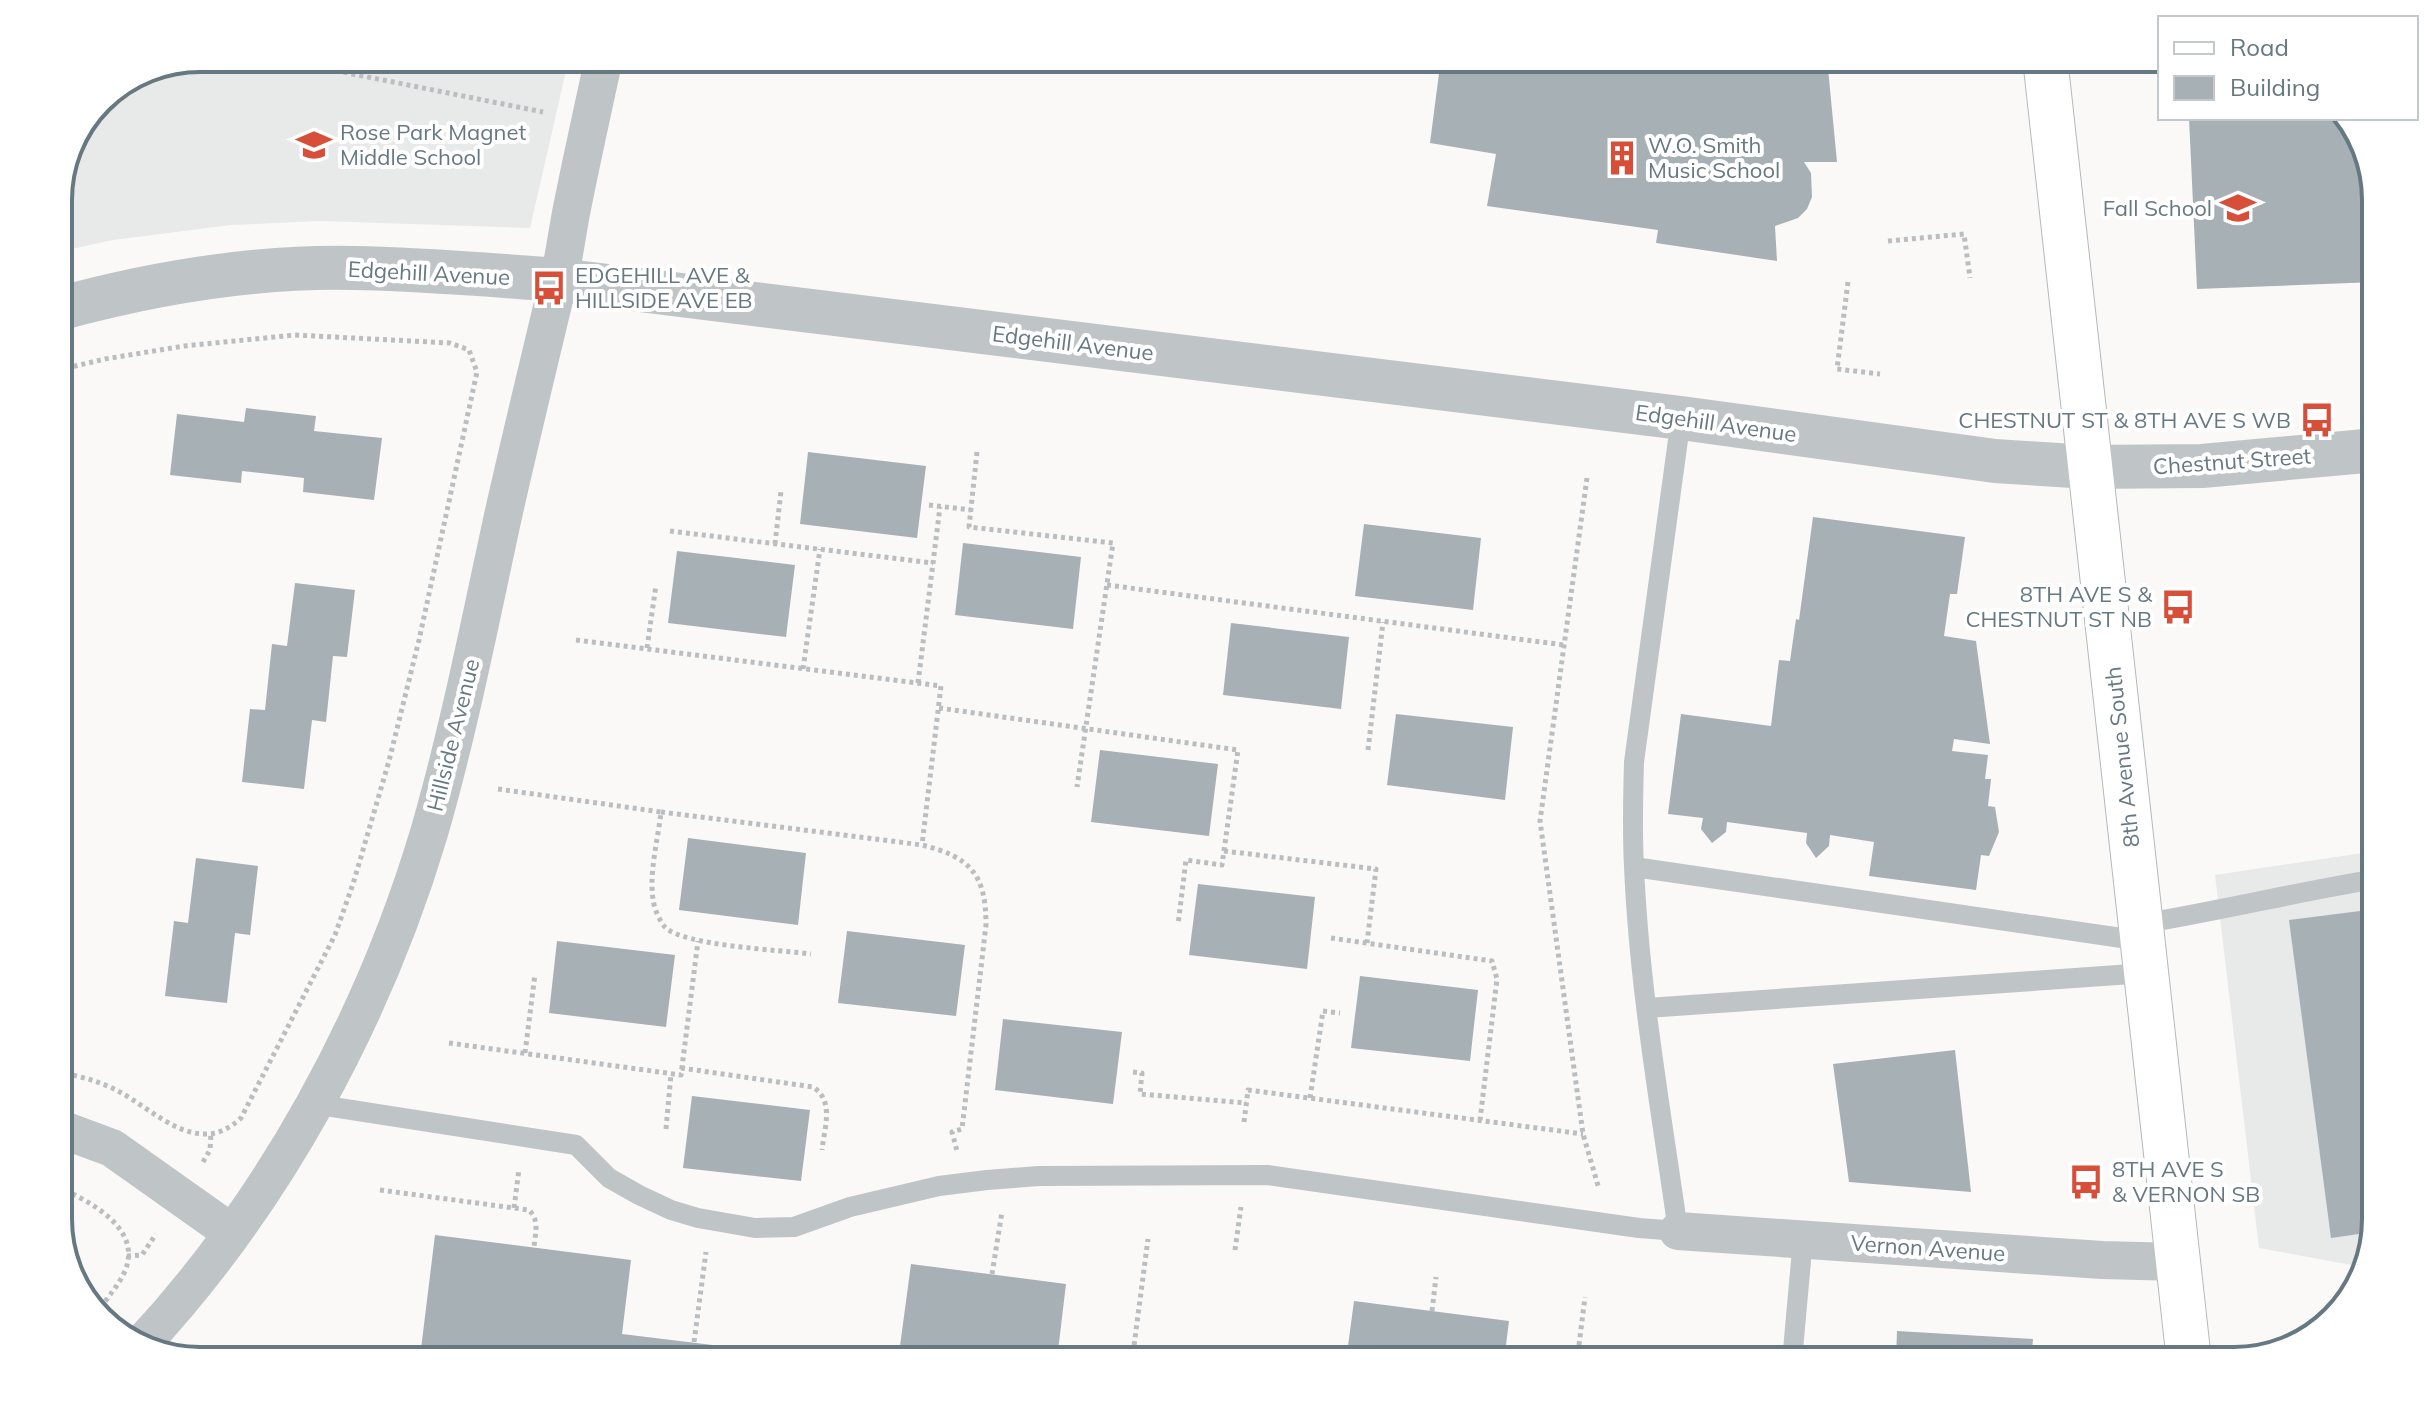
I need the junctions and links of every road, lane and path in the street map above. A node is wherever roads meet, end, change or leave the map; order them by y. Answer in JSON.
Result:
{"nodes":[{"id":1,"x":343,"y":72,"type":"edge"},
{"id":2,"x":601,"y":72,"type":"edge"},
{"id":3,"x":2047,"y":72,"type":"edge"},
{"id":4,"x":543,"y":112,"type":"dead end"},
{"id":5,"x":1888,"y":241,"type":"dead end"},
{"id":6,"x":1970,"y":278,"type":"dead end"},
{"id":7,"x":559,"y":280,"type":"junction"},
{"id":8,"x":1848,"y":282,"type":"dead end"},
{"id":9,"x":72,"y":306,"type":"edge"},
{"id":10,"x":72,"y":367,"type":"edge"},
{"id":11,"x":1880,"y":374,"type":"dead end"},
{"id":12,"x":1681,"y":418,"type":"junction"},
{"id":13,"x":2362,"y":451,"type":"edge"},
{"id":14,"x":977,"y":452,"type":"dead end"},
{"id":15,"x":2089,"y":467,"type":"junction"},
{"id":16,"x":1587,"y":478,"type":"dead end"},
{"id":17,"x":781,"y":491,"type":"dead end"},
{"id":18,"x":929,"y":505,"type":"dead end"},
{"id":19,"x":940,"y":507,"type":"junction"},
{"id":20,"x":971,"y":510,"type":"junction"},
{"id":21,"x":670,"y":531,"type":"dead end"},
{"id":22,"x":775,"y":544,"type":"junction"},
{"id":23,"x":820,"y":549,"type":"junction"},
{"id":24,"x":933,"y":563,"type":"junction"},
{"id":25,"x":656,"y":585,"type":"dead end"},
{"id":26,"x":1107,"y":585,"type":"junction"},
{"id":27,"x":1383,"y":622,"type":"junction"},
{"id":28,"x":576,"y":640,"type":"dead end"},
{"id":29,"x":1564,"y":645,"type":"junction"},
{"id":30,"x":647,"y":648,"type":"junction"},
{"id":31,"x":803,"y":669,"type":"junction"},
{"id":32,"x":918,"y":683,"type":"junction"},
{"id":33,"x":939,"y":708,"type":"junction"},
{"id":34,"x":1086,"y":729,"type":"junction"},
{"id":35,"x":1368,"y":750,"type":"dead end"},
{"id":36,"x":1077,"y":787,"type":"dead end"},
{"id":37,"x":498,"y":789,"type":"dead end"},
{"id":38,"x":661,"y":812,"type":"junction"},
{"id":39,"x":922,"y":845,"type":"junction"},
{"id":40,"x":1224,"y":851,"type":"junction"},
{"id":41,"x":1634,"y":867,"type":"junction"},
{"id":42,"x":2362,"y":881,"type":"edge"},
{"id":43,"x":1178,"y":925,"type":"dead end"},
{"id":44,"x":1331,"y":938,"type":"dead end"},
{"id":45,"x":698,"y":941,"type":"junction"},
{"id":46,"x":1367,"y":943,"type":"junction"},
{"id":47,"x":2143,"y":946,"type":"junction"},
{"id":48,"x":811,"y":954,"type":"dead end"},
{"id":49,"x":535,"y":974,"type":"dead end"},
{"id":50,"x":1647,"y":1008,"type":"junction"},
{"id":51,"x":1340,"y":1013,"type":"dead end"},
{"id":52,"x":449,"y":1043,"type":"dead end"},
{"id":53,"x":525,"y":1053,"type":"junction"},
{"id":54,"x":681,"y":1068,"type":"junction"},
{"id":55,"x":1133,"y":1072,"type":"dead end"},
{"id":56,"x":72,"y":1074,"type":"edge"},
{"id":57,"x":671,"y":1074,"type":"junction"},
{"id":58,"x":1310,"y":1098,"type":"junction"},
{"id":59,"x":1246,"y":1103,"type":"junction"},
{"id":60,"x":313,"y":1104,"type":"junction"},
{"id":61,"x":1480,"y":1120,"type":"junction"},
{"id":62,"x":1244,"y":1122,"type":"dead end"},
{"id":63,"x":666,"y":1129,"type":"dead end"},
{"id":64,"x":72,"y":1133,"type":"edge"},
{"id":65,"x":1583,"y":1134,"type":"junction"},
{"id":66,"x":822,"y":1150,"type":"dead end"},
{"id":67,"x":1007,"y":1178,"type":"junction"},
{"id":68,"x":965,"y":1182,"type":"junction"},
{"id":69,"x":380,"y":1190,"type":"dead end"},
{"id":70,"x":72,"y":1194,"type":"edge"},
{"id":71,"x":711,"y":1221,"type":"junction"},
{"id":72,"x":1610,"y":1224,"type":"junction"},
{"id":73,"x":1678,"y":1231,"type":"junction"},
{"id":74,"x":232,"y":1233,"type":"junction"},
{"id":75,"x":1148,"y":1239,"type":"dead end"},
{"id":76,"x":1803,"y":1239,"type":"junction"},
{"id":77,"x":534,"y":1247,"type":"dead end"},
{"id":78,"x":2178,"y":1262,"type":"junction"},
{"id":79,"x":992,"y":1274,"type":"dead end"},
{"id":80,"x":1436,"y":1277,"type":"dead end"},
{"id":81,"x":1585,"y":1297,"type":"dead end"},
{"id":82,"x":103,"y":1303,"type":"edge"},
{"id":83,"x":1432,"y":1311,"type":"dead end"},
{"id":84,"x":149,"y":1336,"type":"edge"},
{"id":85,"x":694,"y":1342,"type":"dead end"},
{"id":86,"x":1134,"y":1347,"type":"edge"},
{"id":87,"x":1579,"y":1347,"type":"edge"},
{"id":88,"x":1793,"y":1347,"type":"edge"},
{"id":89,"x":2187,"y":1347,"type":"edge"}],
"edges":[{"from":1,"to":4,"type":"path"},
{"from":2,"to":7,"type":"street","name":"Hillside Avenue"},
{"from":3,"to":15,"type":"main road","name":"8th Avenue South"},
{"from":5,"to":6,"type":"path"},
{"from":7,"to":9,"type":"street","name":"Edgehill Avenue"},
{"from":7,"to":12,"type":"street","name":"Edgehill Avenue"},
{"from":7,"to":60,"type":"street","name":"Hillside Avenue"},
{"from":8,"to":11,"type":"path"},
{"from":10,"to":56,"type":"path"},
{"from":12,"to":15,"type":"street","name":"Edgehill Avenue"},
{"from":12,"to":41,"type":"lane"},
{"from":13,"to":15,"type":"street","name":"Chestnut Street"},
{"from":14,"to":20,"type":"path"},
{"from":15,"to":47,"type":"main road","name":"8th Avenue South"},
{"from":16,"to":29,"type":"path"},
{"from":17,"to":22,"type":"path"},
{"from":18,"to":19,"type":"path"},
{"from":19,"to":20,"type":"path"},
{"from":19,"to":24,"type":"path"},
{"from":20,"to":26,"type":"path"},
{"from":21,"to":22,"type":"path"},
{"from":22,"to":23,"type":"path"},
{"from":23,"to":24,"type":"path"},
{"from":23,"to":31,"type":"path"},
{"from":24,"to":32,"type":"path"},
{"from":25,"to":30,"type":"path"},
{"from":26,"to":27,"type":"path"},
{"from":26,"to":34,"type":"path"},
{"from":27,"to":29,"type":"path"},
{"from":27,"to":35,"type":"path"},
{"from":28,"to":30,"type":"path"},
{"from":29,"to":65,"type":"path"},
{"from":30,"to":31,"type":"path"},
{"from":31,"to":32,"type":"path"},
{"from":32,"to":33,"type":"path"},
{"from":33,"to":34,"type":"path"},
{"from":33,"to":39,"type":"path"},
{"from":34,"to":36,"type":"path"},
{"from":34,"to":40,"type":"path"},
{"from":37,"to":38,"type":"path"},
{"from":38,"to":39,"type":"path"},
{"from":38,"to":45,"type":"path"},
{"from":39,"to":68,"type":"path"},
{"from":40,"to":43,"type":"path"},
{"from":40,"to":46,"type":"path"},
{"from":41,"to":47,"type":"lane"},
{"from":41,"to":50,"type":"lane"},
{"from":42,"to":47,"type":"lane"},
{"from":44,"to":46,"type":"path"},
{"from":45,"to":48,"type":"path"},
{"from":45,"to":54,"type":"path"},
{"from":46,"to":61,"type":"path"},
{"from":47,"to":50,"type":"lane"},
{"from":47,"to":78,"type":"main road","name":"8th Avenue South"},
{"from":49,"to":53,"type":"path"},
{"from":50,"to":73,"type":"lane"},
{"from":51,"to":58,"type":"path"},
{"from":52,"to":53,"type":"path"},
{"from":53,"to":57,"type":"path"},
{"from":54,"to":57,"type":"path"},
{"from":54,"to":66,"type":"path"},
{"from":55,"to":59,"type":"path"},
{"from":57,"to":63,"type":"path"},
{"from":58,"to":59,"type":"path"},
{"from":58,"to":61,"type":"path"},
{"from":59,"to":62,"type":"path"},
{"from":60,"to":71,"type":"lane"},
{"from":60,"to":74,"type":"street","name":"Hillside Avenue"},
{"from":61,"to":65,"type":"path"},
{"from":64,"to":74,"type":"street"},
{"from":65,"to":72,"type":"path"},
{"from":67,"to":68,"type":"lane"},
{"from":67,"to":72,"type":"lane"},
{"from":67,"to":79,"type":"path"},
{"from":68,"to":71,"type":"lane"},
{"from":69,"to":77,"type":"path"},
{"from":70,"to":82,"type":"path"},
{"from":71,"to":85,"type":"path"},
{"from":72,"to":73,"type":"lane"},
{"from":73,"to":76,"type":"street","name":"Vernon Avenue"},
{"from":74,"to":84,"type":"street","name":"Hillside Avenue"},
{"from":75,"to":86,"type":"path"},
{"from":76,"to":78,"type":"street","name":"Vernon Avenue"},
{"from":76,"to":88,"type":"lane"},
{"from":78,"to":89,"type":"main road","name":"8th Avenue South"},
{"from":80,"to":83,"type":"path"},
{"from":81,"to":87,"type":"path"}]}
